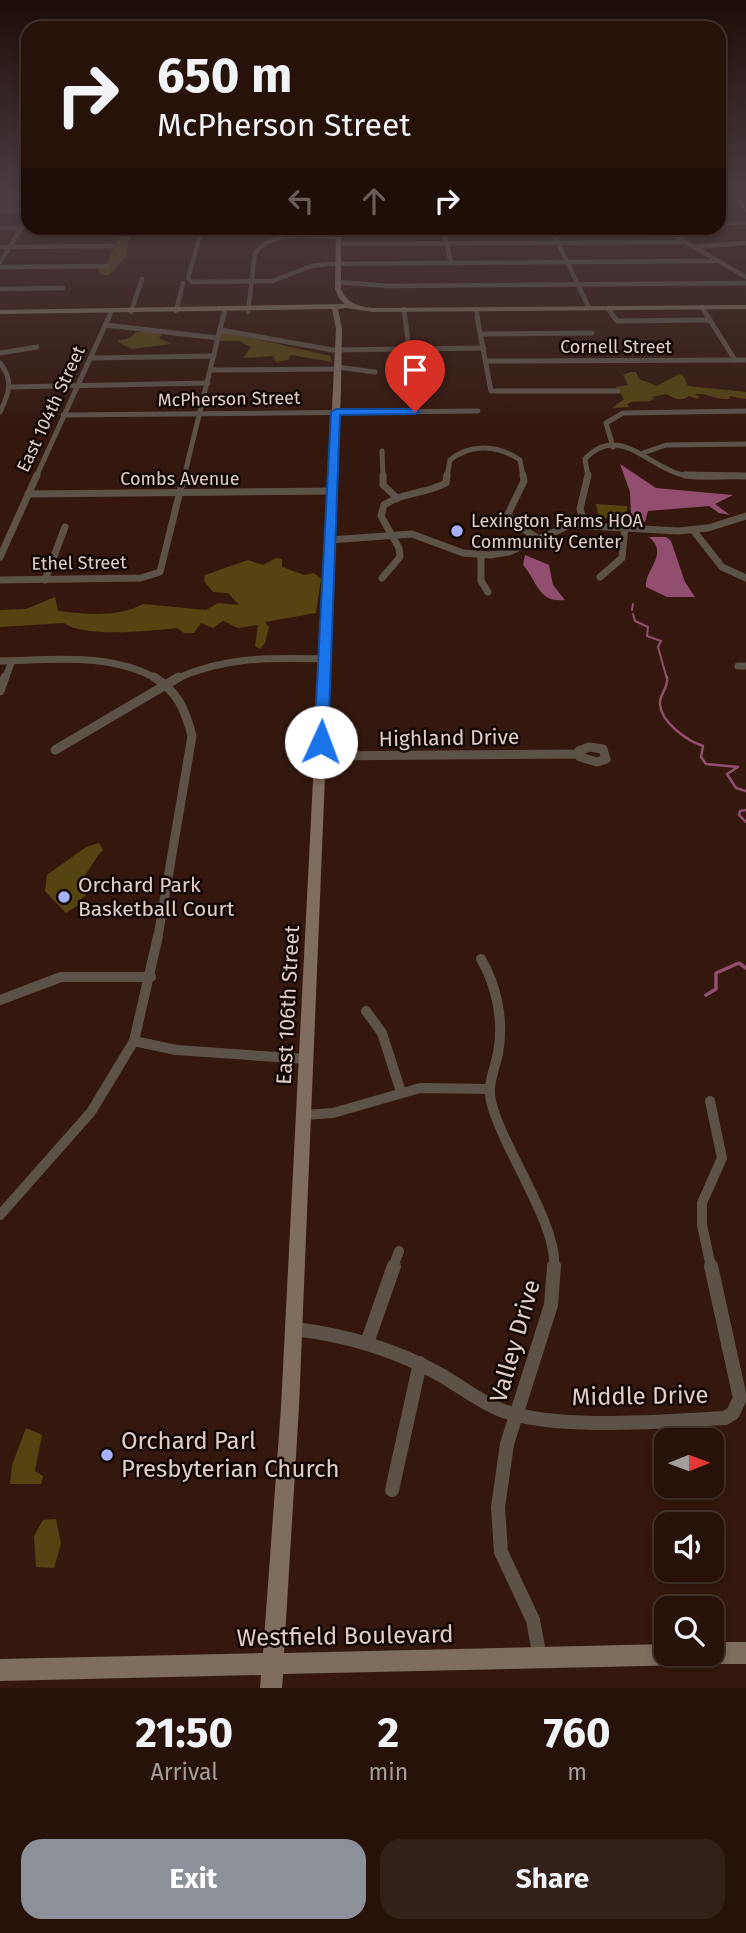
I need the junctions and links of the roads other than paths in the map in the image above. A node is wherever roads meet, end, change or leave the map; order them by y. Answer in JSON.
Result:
{"nodes":[{"id":1,"x":189,"y":273,"type":"edge"},
{"id":2,"x":252,"y":273,"type":"edge"},
{"id":3,"x":296,"y":273,"type":"edge"},
{"id":4,"x":338,"y":273,"type":"edge"},
{"id":5,"x":572,"y":273,"type":"edge"},
{"id":6,"x":746,"y":277,"type":"edge"},
{"id":7,"x":142,"y":279,"type":"dead end"},
{"id":8,"x":192,"y":282,"type":"joint"},
{"id":9,"x":251,"y":282,"type":"junction"},
{"id":10,"x":338,"y":282,"type":"junction"},
{"id":11,"x":183,"y":283,"type":"dead end"},
{"id":12,"x":744,"y":283,"type":"edge"},
{"id":13,"x":578,"y":285,"type":"junction"},
{"id":14,"x":63,"y":288,"type":"dead end"},
{"id":15,"x":0,"y":289,"type":"edge"},
{"id":16,"x":342,"y":298,"type":"junction"},
{"id":17,"x":702,"y":307,"type":"junction"},
{"id":18,"x":746,"y":307,"type":"edge"},
{"id":19,"x":589,"y":308,"type":"junction"},
{"id":20,"x":608,"y":308,"type":"junction"},
{"id":21,"x":337,"y":309,"type":"junction"},
{"id":22,"x":404,"y":309,"type":"junction"},
{"id":23,"x":476,"y":309,"type":"junction"},
{"id":24,"x":351,"y":310,"type":"junction"},
{"id":25,"x":176,"y":311,"type":"junction"},
{"id":26,"x":225,"y":311,"type":"junction"},
{"id":27,"x":248,"y":311,"type":"junction"},
{"id":28,"x":0,"y":312,"type":"edge"},
{"id":29,"x":111,"y":312,"type":"junction"},
{"id":30,"x":131,"y":312,"type":"junction"},
{"id":31,"x":710,"y":320,"type":"junction"},
{"id":32,"x":339,"y":324,"type":"junction"},
{"id":33,"x":105,"y":325,"type":"junction"},
{"id":34,"x":592,"y":333,"type":"dead end"},
{"id":35,"x":219,"y":334,"type":"junction"},
{"id":36,"x":481,"y":334,"type":"junction"},
{"id":37,"x":37,"y":347,"type":"dead end"},
{"id":38,"x":484,"y":348,"type":"junction"},
{"id":39,"x":338,"y":349,"type":"junction"},
{"id":40,"x":408,"y":349,"type":"junction"},
{"id":41,"x":0,"y":353,"type":"edge"},
{"id":42,"x":214,"y":356,"type":"junction"},
{"id":43,"x":91,"y":358,"type":"junction"},
{"id":44,"x":735,"y":360,"type":"junction"},
{"id":45,"x":746,"y":360,"type":"edge"},
{"id":46,"x":486,"y":361,"type":"junction"},
{"id":47,"x":0,"y":363,"type":"edge"},
{"id":48,"x":337,"y":368,"type":"junction"},
{"id":49,"x":211,"y":370,"type":"junction"},
{"id":50,"x":375,"y":372,"type":"dead end"},
{"id":51,"x":412,"y":372,"type":"dead end"},
{"id":52,"x":208,"y":383,"type":"junction"},
{"id":53,"x":77,"y":385,"type":"junction"},
{"id":54,"x":11,"y":387,"type":"junction"},
{"id":55,"x":618,"y":391,"type":"dead end"},
{"id":56,"x":478,"y":411,"type":"dead end"},
{"id":57,"x":746,"y":411,"type":"edge"},
{"id":58,"x":0,"y":412,"type":"edge"},
{"id":59,"x":336,"y":412,"type":"junction"},
{"id":60,"x":200,"y":414,"type":"junction"},
{"id":61,"x":63,"y":415,"type":"junction"},
{"id":62,"x":746,"y":444,"type":"edge"},
{"id":63,"x":613,"y":447,"type":"junction"},
{"id":64,"x":382,"y":451,"type":"dead end"},
{"id":65,"x":643,"y":453,"type":"junction"},
{"id":66,"x":746,"y":476,"type":"edge"},
{"id":67,"x":332,"y":491,"type":"junction"},
{"id":68,"x":180,"y":492,"type":"junction"},
{"id":69,"x":28,"y":494,"type":"junction"},
{"id":70,"x":396,"y":497,"type":"junction"},
{"id":71,"x":746,"y":516,"type":"edge"},
{"id":72,"x":585,"y":524,"type":"junction"},
{"id":73,"x":65,"y":527,"type":"dead end"},
{"id":74,"x":625,"y":528,"type":"junction"},
{"id":75,"x":693,"y":530,"type":"junction"},
{"id":76,"x":391,"y":534,"type":"junction"},
{"id":77,"x":330,"y":537,"type":"junction"},
{"id":78,"x":537,"y":538,"type":"junction"},
{"id":79,"x":481,"y":555,"type":"junction"},
{"id":80,"x":0,"y":557,"type":"edge"},
{"id":81,"x":600,"y":577,"type":"dead end"},
{"id":82,"x":382,"y":578,"type":"dead end"},
{"id":83,"x":746,"y":578,"type":"edge"},
{"id":84,"x":0,"y":580,"type":"edge"},
{"id":85,"x":45,"y":580,"type":"junction"},
{"id":86,"x":488,"y":592,"type":"dead end"},
{"id":87,"x":325,"y":659,"type":"junction"},
{"id":88,"x":0,"y":661,"type":"edge"},
{"id":89,"x":12,"y":661,"type":"junction"},
{"id":90,"x":168,"y":684,"type":"junction"},
{"id":91,"x":0,"y":691,"type":"edge"},
{"id":92,"x":55,"y":750,"type":"dead end"},
{"id":93,"x":579,"y":754,"type":"dead end"},
{"id":94,"x":320,"y":756,"type":"junction"},
{"id":95,"x":481,"y":958,"type":"dead end"},
{"id":96,"x":150,"y":977,"type":"junction"},
{"id":97,"x":0,"y":1000,"type":"edge"},
{"id":98,"x":366,"y":1011,"type":"dead end"},
{"id":99,"x":134,"y":1041,"type":"junction"},
{"id":100,"x":306,"y":1059,"type":"junction"},
{"id":101,"x":489,"y":1089,"type":"junction"},
{"id":102,"x":401,"y":1092,"type":"junction"},
{"id":103,"x":710,"y":1101,"type":"dead end"},
{"id":104,"x":304,"y":1115,"type":"junction"},
{"id":105,"x":0,"y":1215,"type":"edge"},
{"id":106,"x":399,"y":1251,"type":"dead end"},
{"id":107,"x":294,"y":1329,"type":"junction"},
{"id":108,"x":368,"y":1340,"type":"junction"},
{"id":109,"x":420,"y":1363,"type":"junction"},
{"id":110,"x":517,"y":1414,"type":"junction"},
{"id":111,"x":393,"y":1490,"type":"dead end"},
{"id":112,"x":724,"y":1653,"type":"edge"},
{"id":113,"x":746,"y":1653,"type":"edge"},
{"id":114,"x":654,"y":1655,"type":"edge"},
{"id":115,"x":540,"y":1658,"type":"junction"},
{"id":116,"x":272,"y":1663,"type":"junction"},
{"id":117,"x":0,"y":1670,"type":"edge"},
{"id":118,"x":271,"y":1688,"type":"edge"}],
"edges":[{"from":1,"to":8,"type":"street"},
{"from":2,"to":9,"type":"street"},
{"from":3,"to":9,"type":"street"},
{"from":4,"to":10,"type":"main road"},
{"from":5,"to":13,"type":"street"},
{"from":6,"to":12,"type":"street"},
{"from":7,"to":30,"type":"street"},
{"from":8,"to":9,"type":"street"},
{"from":9,"to":27,"type":"street"},
{"from":10,"to":13,"type":"street"},
{"from":10,"to":16,"type":"main road"},
{"from":11,"to":25,"type":"street"},
{"from":12,"to":13,"type":"street"},
{"from":13,"to":19,"type":"street"},
{"from":14,"to":15,"type":"street"},
{"from":16,"to":21,"type":"main road"},
{"from":16,"to":24,"type":"main road"},
{"from":17,"to":18,"type":"main road"},
{"from":17,"to":20,"type":"main road"},
{"from":17,"to":31,"type":"street"},
{"from":19,"to":20,"type":"main road"},
{"from":19,"to":23,"type":"main road"},
{"from":20,"to":31,"type":"street"},
{"from":21,"to":24,"type":"main road"},
{"from":21,"to":27,"type":"main road"},
{"from":21,"to":32,"type":"main road","name":"East 106th Street"},
{"from":22,"to":23,"type":"main road"},
{"from":22,"to":24,"type":"main road"},
{"from":22,"to":40,"type":"street"},
{"from":23,"to":36,"type":"street"},
{"from":24,"to":32,"type":"main road"},
{"from":25,"to":26,"type":"main road"},
{"from":25,"to":30,"type":"main road"},
{"from":26,"to":27,"type":"main road"},
{"from":26,"to":35,"type":"street"},
{"from":28,"to":29,"type":"main road"},
{"from":29,"to":30,"type":"main road"},
{"from":29,"to":33,"type":"street","name":"East 104th Street"},
{"from":31,"to":44,"type":"street"},
{"from":32,"to":39,"type":"street","name":"East 106th Street"},
{"from":33,"to":35,"type":"street"},
{"from":33,"to":43,"type":"street","name":"East 104th Street"},
{"from":34,"to":36,"type":"street"},
{"from":35,"to":39,"type":"street"},
{"from":35,"to":42,"type":"street"},
{"from":36,"to":38,"type":"street"},
{"from":37,"to":41,"type":"street"},
{"from":38,"to":40,"type":"street"},
{"from":38,"to":46,"type":"street"},
{"from":39,"to":40,"type":"street"},
{"from":39,"to":48,"type":"street","name":"East 106th Street"},
{"from":40,"to":51,"type":"street"},
{"from":42,"to":43,"type":"street"},
{"from":42,"to":49,"type":"street"},
{"from":43,"to":53,"type":"street","name":"East 104th Street"},
{"from":44,"to":45,"type":"street","name":"Cornell Street"},
{"from":44,"to":46,"type":"street","name":"Cornell Street"},
{"from":46,"to":55,"type":"street"},
{"from":47,"to":54,"type":"street"},
{"from":48,"to":49,"type":"street"},
{"from":48,"to":50,"type":"street"},
{"from":48,"to":59,"type":"street","name":"East 106th Street"},
{"from":49,"to":52,"type":"street"},
{"from":52,"to":53,"type":"street"},
{"from":52,"to":60,"type":"street"},
{"from":53,"to":54,"type":"street"},
{"from":53,"to":61,"type":"street","name":"East 104th Street"},
{"from":54,"to":58,"type":"street"},
{"from":56,"to":59,"type":"street","name":"McPherson Street"},
{"from":57,"to":63,"type":"street"},
{"from":59,"to":60,"type":"street","name":"McPherson Street"},
{"from":59,"to":67,"type":"street","name":"East 106th Street"},
{"from":60,"to":61,"type":"street","name":"McPherson Street"},
{"from":60,"to":68,"type":"street"},
{"from":61,"to":69,"type":"street","name":"East 104th Street"},
{"from":62,"to":65,"type":"street"},
{"from":63,"to":65,"type":"street"},
{"from":63,"to":72,"type":"street"},
{"from":64,"to":70,"type":"street"},
{"from":65,"to":66,"type":"street"},
{"from":67,"to":68,"type":"street","name":"Combs Avenue"},
{"from":67,"to":77,"type":"street","name":"East 106th Street"},
{"from":68,"to":69,"type":"street","name":"Combs Avenue"},
{"from":68,"to":85,"type":"street","name":"Ethel Street"},
{"from":69,"to":80,"type":"street","name":"East 104th Street"},
{"from":70,"to":76,"type":"street"},
{"from":70,"to":78,"type":"street"},
{"from":71,"to":75,"type":"street"},
{"from":72,"to":74,"type":"street"},
{"from":72,"to":78,"type":"street"},
{"from":73,"to":85,"type":"street"},
{"from":74,"to":75,"type":"street"},
{"from":74,"to":81,"type":"street"},
{"from":75,"to":83,"type":"street"},
{"from":76,"to":77,"type":"street"},
{"from":76,"to":79,"type":"street"},
{"from":76,"to":82,"type":"street"},
{"from":77,"to":87,"type":"street","name":"East 106th Street"},
{"from":78,"to":79,"type":"street"},
{"from":79,"to":86,"type":"street"},
{"from":84,"to":85,"type":"street","name":"Ethel Street"},
{"from":87,"to":90,"type":"street"},
{"from":87,"to":94,"type":"street","name":"East 106th Street"},
{"from":88,"to":89,"type":"street"},
{"from":89,"to":90,"type":"street"},
{"from":89,"to":91,"type":"street"},
{"from":90,"to":92,"type":"street"},
{"from":90,"to":96,"type":"street"},
{"from":93,"to":94,"type":"street","name":"Highland Drive"},
{"from":94,"to":100,"type":"street","name":"East 106th Street"},
{"from":95,"to":101,"type":"street","name":"Valley Drive"},
{"from":96,"to":97,"type":"street"},
{"from":96,"to":99,"type":"street"},
{"from":98,"to":102,"type":"street"},
{"from":99,"to":100,"type":"street"},
{"from":99,"to":105,"type":"street"},
{"from":100,"to":104,"type":"street","name":"East 106th Street"},
{"from":101,"to":102,"type":"street"},
{"from":101,"to":110,"type":"street","name":"Valley Drive"},
{"from":102,"to":104,"type":"street"},
{"from":103,"to":110,"type":"street","name":"Middle Drive"},
{"from":104,"to":107,"type":"street","name":"East 106th Street"},
{"from":106,"to":108,"type":"street"},
{"from":107,"to":108,"type":"street","name":"Middle Drive"},
{"from":107,"to":116,"type":"street","name":"East 106th Street"},
{"from":108,"to":109,"type":"street","name":"Middle Drive"},
{"from":109,"to":110,"type":"street","name":"Middle Drive"},
{"from":109,"to":111,"type":"street"},
{"from":110,"to":115,"type":"street","name":"Valley Drive"},
{"from":112,"to":113,"type":"main road"},
{"from":114,"to":115,"type":"main road","name":"Westfield Boulevard"},
{"from":115,"to":116,"type":"street","name":"Westfield Boulevard"},
{"from":116,"to":117,"type":"main road","name":"Westfield Boulevard"},
{"from":116,"to":118,"type":"street","name":"East 106th Street"}]}
